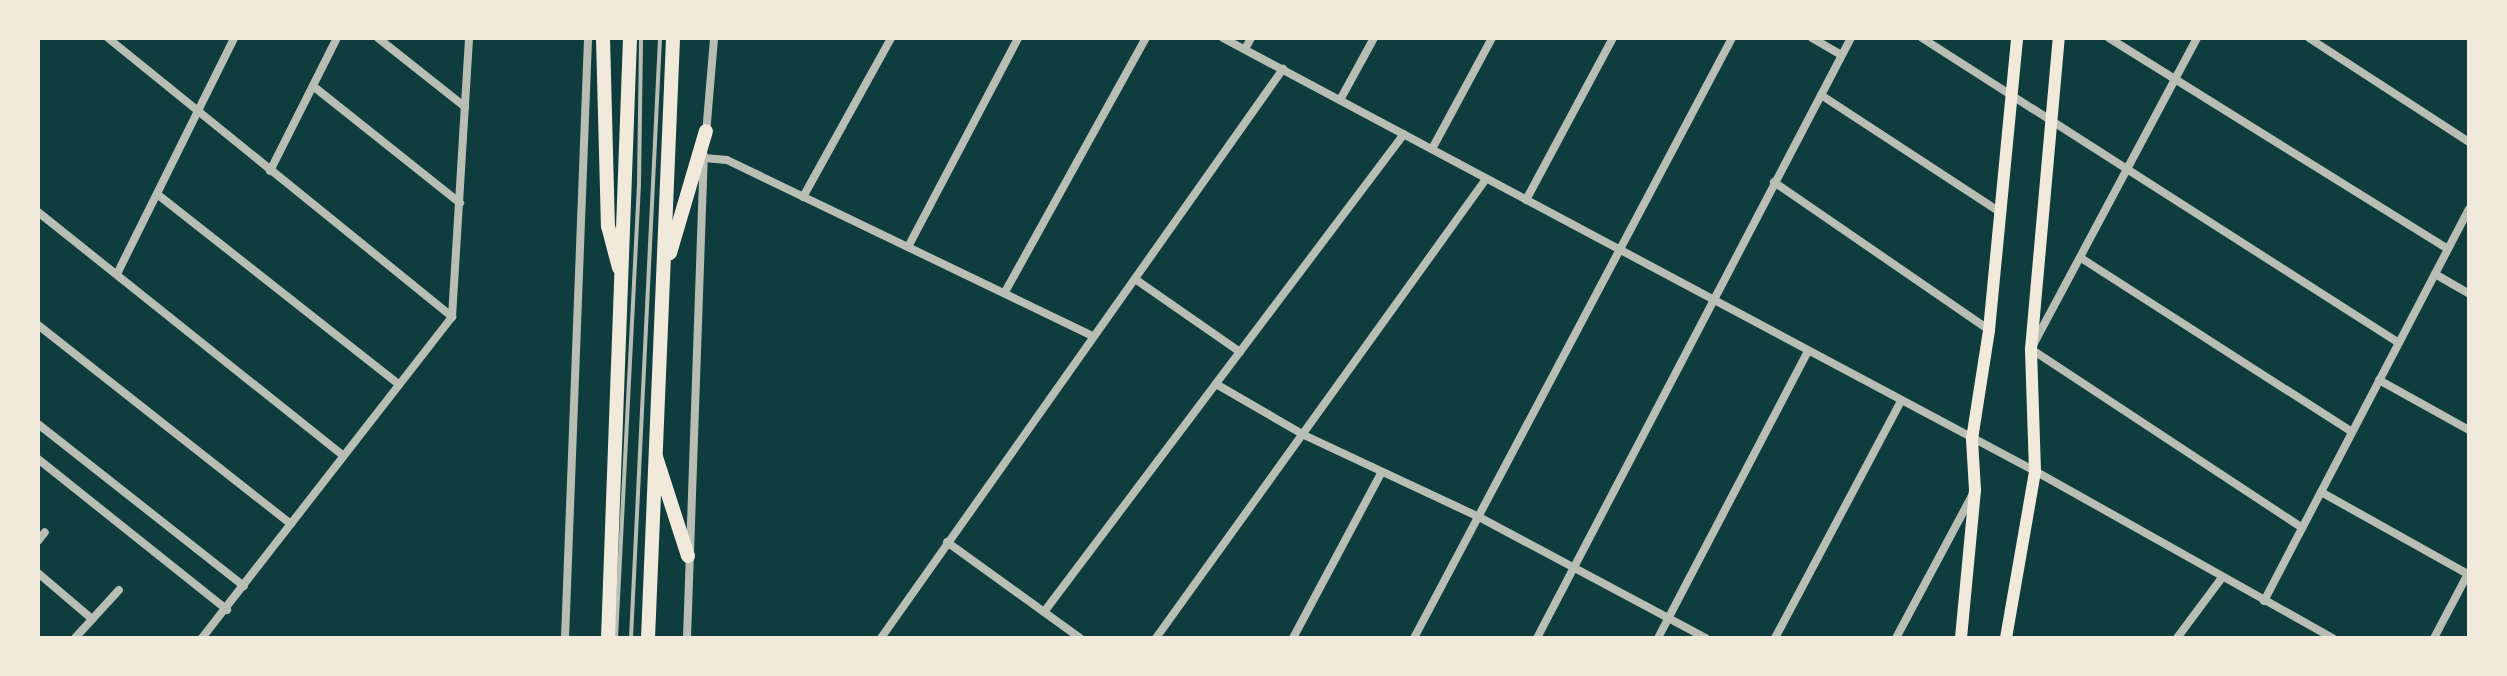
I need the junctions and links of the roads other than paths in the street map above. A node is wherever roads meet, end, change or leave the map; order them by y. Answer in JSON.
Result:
{"nodes":[{"id":1,"x":108,"y":38,"type":"edge"},
{"id":2,"x":130,"y":38,"type":"edge"},
{"id":3,"x":234,"y":38,"type":"edge"},
{"id":4,"x":337,"y":38,"type":"edge"},
{"id":5,"x":378,"y":38,"type":"edge"},
{"id":6,"x":469,"y":38,"type":"edge"},
{"id":7,"x":588,"y":38,"type":"edge"},
{"id":8,"x":603,"y":38,"type":"edge"},
{"id":9,"x":630,"y":38,"type":"edge"},
{"id":10,"x":641,"y":38,"type":"edge"},
{"id":11,"x":660,"y":38,"type":"edge"},
{"id":12,"x":673,"y":38,"type":"edge"},
{"id":13,"x":714,"y":38,"type":"edge"},
{"id":14,"x":889,"y":38,"type":"edge"},
{"id":15,"x":1018,"y":38,"type":"edge"},
{"id":16,"x":1146,"y":38,"type":"edge"},
{"id":17,"x":1223,"y":38,"type":"edge"},
{"id":18,"x":1251,"y":38,"type":"edge"},
{"id":19,"x":1374,"y":38,"type":"edge"},
{"id":20,"x":1492,"y":38,"type":"edge"},
{"id":21,"x":1613,"y":38,"type":"edge"},
{"id":22,"x":1732,"y":38,"type":"edge"},
{"id":23,"x":1812,"y":38,"type":"edge"},
{"id":24,"x":1851,"y":38,"type":"edge"},
{"id":25,"x":1922,"y":38,"type":"edge"},
{"id":26,"x":2017,"y":38,"type":"edge"},
{"id":27,"x":2059,"y":38,"type":"edge"},
{"id":28,"x":2109,"y":38,"type":"edge"},
{"id":29,"x":2197,"y":38,"type":"edge"},
{"id":30,"x":2309,"y":38,"type":"edge"},
{"id":31,"x":1245,"y":49,"type":"junction"},
{"id":32,"x":124,"y":50,"type":"junction"},
{"id":33,"x":1842,"y":55,"type":"junction"},
{"id":34,"x":1283,"y":69,"type":"junction"},
{"id":35,"x":2175,"y":79,"type":"junction"},
{"id":36,"x":313,"y":86,"type":"junction"},
{"id":37,"x":1821,"y":95,"type":"junction"},
{"id":38,"x":2012,"y":95,"type":"junction"},
{"id":39,"x":1340,"y":100,"type":"junction"},
{"id":40,"x":465,"y":107,"type":"junction"},
{"id":41,"x":196,"y":112,"type":"junction"},
{"id":42,"x":2051,"y":119,"type":"junction"},
{"id":43,"x":706,"y":131,"type":"junction"},
{"id":44,"x":1404,"y":134,"type":"junction"},
{"id":45,"x":2469,"y":142,"type":"edge"},
{"id":46,"x":1432,"y":149,"type":"junction"},
{"id":47,"x":704,"y":158,"type":"junction"},
{"id":48,"x":2129,"y":167,"type":"junction"},
{"id":49,"x":270,"y":171,"type":"junction"},
{"id":50,"x":1486,"y":179,"type":"junction"},
{"id":51,"x":1774,"y":182,"type":"junction"},
{"id":52,"x":157,"y":194,"type":"junction"},
{"id":53,"x":803,"y":197,"type":"junction"},
{"id":54,"x":1526,"y":200,"type":"junction"},
{"id":55,"x":460,"y":203,"type":"junction"},
{"id":56,"x":2469,"y":209,"type":"edge"},
{"id":57,"x":38,"y":212,"type":"edge"},
{"id":58,"x":2000,"y":212,"type":"junction"},
{"id":59,"x":908,"y":247,"type":"junction"},
{"id":60,"x":2448,"y":249,"type":"junction"},
{"id":61,"x":1620,"y":250,"type":"junction"},
{"id":62,"x":2081,"y":258,"type":"junction"},
{"id":63,"x":117,"y":274,"type":"junction"},
{"id":64,"x":2435,"y":274,"type":"junction"},
{"id":65,"x":663,"y":276,"type":"junction"},
{"id":66,"x":1135,"y":279,"type":"junction"},
{"id":67,"x":623,"y":283,"type":"junction"},
{"id":68,"x":1005,"y":292,"type":"junction"},
{"id":69,"x":2469,"y":294,"type":"edge"},
{"id":70,"x":1714,"y":301,"type":"junction"},
{"id":71,"x":452,"y":317,"type":"junction"},
{"id":72,"x":38,"y":325,"type":"edge"},
{"id":73,"x":1989,"y":330,"type":"junction"},
{"id":74,"x":1093,"y":336,"type":"junction"},
{"id":75,"x":2399,"y":343,"type":"junction"},
{"id":76,"x":2031,"y":349,"type":"junction"},
{"id":77,"x":1808,"y":351,"type":"junction"},
{"id":78,"x":1240,"y":352,"type":"junction"},
{"id":79,"x":2379,"y":380,"type":"junction"},
{"id":80,"x":397,"y":383,"type":"junction"},
{"id":81,"x":1216,"y":384,"type":"junction"},
{"id":82,"x":1901,"y":401,"type":"junction"},
{"id":83,"x":38,"y":424,"type":"edge"},
{"id":84,"x":2469,"y":430,"type":"edge"},
{"id":85,"x":2352,"y":432,"type":"junction"},
{"id":86,"x":1304,"y":435,"type":"junction"},
{"id":87,"x":1972,"y":439,"type":"junction"},
{"id":88,"x":653,"y":450,"type":"junction"},
{"id":89,"x":342,"y":455,"type":"junction"},
{"id":90,"x":38,"y":459,"type":"edge"},
{"id":91,"x":2035,"y":471,"type":"junction"},
{"id":92,"x":1381,"y":473,"type":"junction"},
{"id":93,"x":1975,"y":490,"type":"junction"},
{"id":94,"x":2321,"y":492,"type":"junction"},
{"id":95,"x":1479,"y":517,"type":"junction"},
{"id":96,"x":291,"y":524,"type":"junction"},
{"id":97,"x":2302,"y":528,"type":"junction"},
{"id":98,"x":45,"y":532,"type":"dead end"},
{"id":99,"x":38,"y":541,"type":"edge"},
{"id":100,"x":947,"y":542,"type":"junction"},
{"id":101,"x":688,"y":556,"type":"junction"},
{"id":102,"x":1574,"y":568,"type":"junction"},
{"id":103,"x":38,"y":573,"type":"edge"},
{"id":104,"x":2469,"y":573,"type":"edge"},
{"id":105,"x":2221,"y":579,"type":"junction"},
{"id":106,"x":244,"y":586,"type":"junction"},
{"id":107,"x":119,"y":590,"type":"dead end"},
{"id":108,"x":2264,"y":601,"type":"junction"},
{"id":109,"x":227,"y":610,"type":"junction"},
{"id":110,"x":1044,"y":612,"type":"junction"},
{"id":111,"x":92,"y":619,"type":"junction"},
{"id":112,"x":1668,"y":619,"type":"junction"},
{"id":113,"x":75,"y":638,"type":"edge"},
{"id":114,"x":202,"y":638,"type":"edge"},
{"id":115,"x":565,"y":638,"type":"edge"},
{"id":116,"x":608,"y":638,"type":"edge"},
{"id":117,"x":616,"y":638,"type":"edge"},
{"id":118,"x":631,"y":638,"type":"edge"},
{"id":119,"x":648,"y":638,"type":"edge"},
{"id":120,"x":687,"y":638,"type":"edge"},
{"id":121,"x":881,"y":638,"type":"edge"},
{"id":122,"x":1080,"y":638,"type":"edge"},
{"id":123,"x":1156,"y":638,"type":"edge"},
{"id":124,"x":1293,"y":638,"type":"edge"},
{"id":125,"x":1414,"y":638,"type":"edge"},
{"id":126,"x":1537,"y":638,"type":"edge"},
{"id":127,"x":1658,"y":638,"type":"edge"},
{"id":128,"x":1706,"y":638,"type":"edge"},
{"id":129,"x":1775,"y":638,"type":"edge"},
{"id":130,"x":1896,"y":638,"type":"edge"},
{"id":131,"x":1961,"y":638,"type":"edge"},
{"id":132,"x":2006,"y":638,"type":"edge"},
{"id":133,"x":2177,"y":638,"type":"edge"},
{"id":134,"x":2333,"y":638,"type":"edge"},
{"id":135,"x":2434,"y":638,"type":"edge"}],
"edges":[{"from":1,"to":32,"type":"street"},
{"from":2,"to":32,"type":"street"},
{"from":3,"to":41,"type":"street"},
{"from":4,"to":36,"type":"street"},
{"from":5,"to":40,"type":"street"},
{"from":6,"to":40,"type":"street"},
{"from":7,"to":115,"type":"street"},
{"from":8,"to":67,"type":"highway"},
{"from":9,"to":67,"type":"highway"},
{"from":10,"to":117,"type":"lane"},
{"from":11,"to":118,"type":"lane"},
{"from":12,"to":65,"type":"highway"},
{"from":13,"to":43,"type":"street"},
{"from":14,"to":53,"type":"street"},
{"from":15,"to":59,"type":"street"},
{"from":16,"to":68,"type":"street"},
{"from":17,"to":31,"type":"street"},
{"from":18,"to":31,"type":"street"},
{"from":19,"to":39,"type":"street"},
{"from":20,"to":46,"type":"street"},
{"from":21,"to":54,"type":"street"},
{"from":22,"to":61,"type":"street"},
{"from":23,"to":33,"type":"street"},
{"from":24,"to":33,"type":"street"},
{"from":25,"to":38,"type":"street"},
{"from":26,"to":38,"type":"main road"},
{"from":27,"to":42,"type":"main road"},
{"from":28,"to":35,"type":"street"},
{"from":29,"to":35,"type":"street"},
{"from":30,"to":45,"type":"street"},
{"from":31,"to":34,"type":"street"},
{"from":32,"to":41,"type":"street"},
{"from":33,"to":37,"type":"street"},
{"from":34,"to":39,"type":"street"},
{"from":34,"to":66,"type":"street"},
{"from":35,"to":48,"type":"street"},
{"from":35,"to":60,"type":"street"},
{"from":36,"to":49,"type":"street"},
{"from":36,"to":55,"type":"street"},
{"from":37,"to":51,"type":"street"},
{"from":37,"to":58,"type":"street"},
{"from":38,"to":42,"type":"street"},
{"from":38,"to":58,"type":"main road"},
{"from":39,"to":44,"type":"street"},
{"from":40,"to":55,"type":"street"},
{"from":41,"to":49,"type":"street"},
{"from":41,"to":52,"type":"street"},
{"from":42,"to":48,"type":"street"},
{"from":42,"to":76,"type":"main road"},
{"from":43,"to":47,"type":"street"},
{"from":43,"to":65,"type":"highway"},
{"from":44,"to":46,"type":"street"},
{"from":44,"to":78,"type":"street"},
{"from":46,"to":50,"type":"street"},
{"from":47,"to":53,"type":"street"},
{"from":47,"to":101,"type":"street"},
{"from":48,"to":62,"type":"street"},
{"from":48,"to":75,"type":"street"},
{"from":49,"to":71,"type":"street"},
{"from":50,"to":54,"type":"street"},
{"from":50,"to":86,"type":"street"},
{"from":51,"to":70,"type":"street"},
{"from":51,"to":73,"type":"street"},
{"from":52,"to":63,"type":"street"},
{"from":52,"to":80,"type":"street"},
{"from":53,"to":59,"type":"street"},
{"from":54,"to":61,"type":"street"},
{"from":55,"to":71,"type":"street"},
{"from":56,"to":60,"type":"street"},
{"from":57,"to":63,"type":"street"},
{"from":58,"to":73,"type":"main road"},
{"from":59,"to":68,"type":"street"},
{"from":60,"to":64,"type":"street"},
{"from":61,"to":70,"type":"street"},
{"from":61,"to":95,"type":"street"},
{"from":62,"to":76,"type":"street"},
{"from":62,"to":85,"type":"street"},
{"from":63,"to":89,"type":"street"},
{"from":64,"to":69,"type":"street"},
{"from":64,"to":75,"type":"street"},
{"from":65,"to":88,"type":"highway"},
{"from":66,"to":74,"type":"street"},
{"from":66,"to":78,"type":"street"},
{"from":67,"to":116,"type":"highway"},
{"from":68,"to":74,"type":"street"},
{"from":70,"to":77,"type":"street"},
{"from":70,"to":102,"type":"street"},
{"from":71,"to":80,"type":"street"},
{"from":72,"to":96,"type":"street"},
{"from":73,"to":87,"type":"main road"},
{"from":74,"to":100,"type":"street"},
{"from":75,"to":79,"type":"street"},
{"from":76,"to":91,"type":"main road"},
{"from":76,"to":97,"type":"street"},
{"from":77,"to":82,"type":"street"},
{"from":77,"to":112,"type":"street"},
{"from":78,"to":81,"type":"street"},
{"from":79,"to":84,"type":"street"},
{"from":79,"to":85,"type":"street"},
{"from":80,"to":89,"type":"street"},
{"from":81,"to":86,"type":"street"},
{"from":81,"to":110,"type":"street"},
{"from":82,"to":87,"type":"street"},
{"from":82,"to":129,"type":"street"},
{"from":83,"to":106,"type":"street"},
{"from":85,"to":94,"type":"street"},
{"from":86,"to":92,"type":"street"},
{"from":86,"to":123,"type":"street"},
{"from":87,"to":91,"type":"street"},
{"from":87,"to":93,"type":"main road"},
{"from":88,"to":101,"type":"highway"},
{"from":88,"to":119,"type":"highway"},
{"from":89,"to":96,"type":"street"},
{"from":90,"to":109,"type":"street"},
{"from":91,"to":105,"type":"street"},
{"from":91,"to":132,"type":"main road"},
{"from":92,"to":95,"type":"street"},
{"from":92,"to":124,"type":"street"},
{"from":93,"to":130,"type":"street"},
{"from":93,"to":131,"type":"main road"},
{"from":94,"to":97,"type":"street"},
{"from":94,"to":104,"type":"street"},
{"from":95,"to":102,"type":"street"},
{"from":95,"to":125,"type":"street"},
{"from":96,"to":106,"type":"street"},
{"from":97,"to":108,"type":"street"},
{"from":98,"to":99,"type":"street"},
{"from":100,"to":110,"type":"street"},
{"from":100,"to":121,"type":"street"},
{"from":101,"to":120,"type":"street"},
{"from":102,"to":112,"type":"street"},
{"from":102,"to":126,"type":"street"},
{"from":103,"to":111,"type":"street"},
{"from":104,"to":135,"type":"street"},
{"from":105,"to":108,"type":"street"},
{"from":105,"to":133,"type":"street"},
{"from":106,"to":109,"type":"street"},
{"from":107,"to":111,"type":"street"},
{"from":108,"to":134,"type":"street"},
{"from":109,"to":114,"type":"street"},
{"from":110,"to":122,"type":"street"},
{"from":111,"to":113,"type":"street"},
{"from":112,"to":127,"type":"street"},
{"from":112,"to":128,"type":"street"}]}
